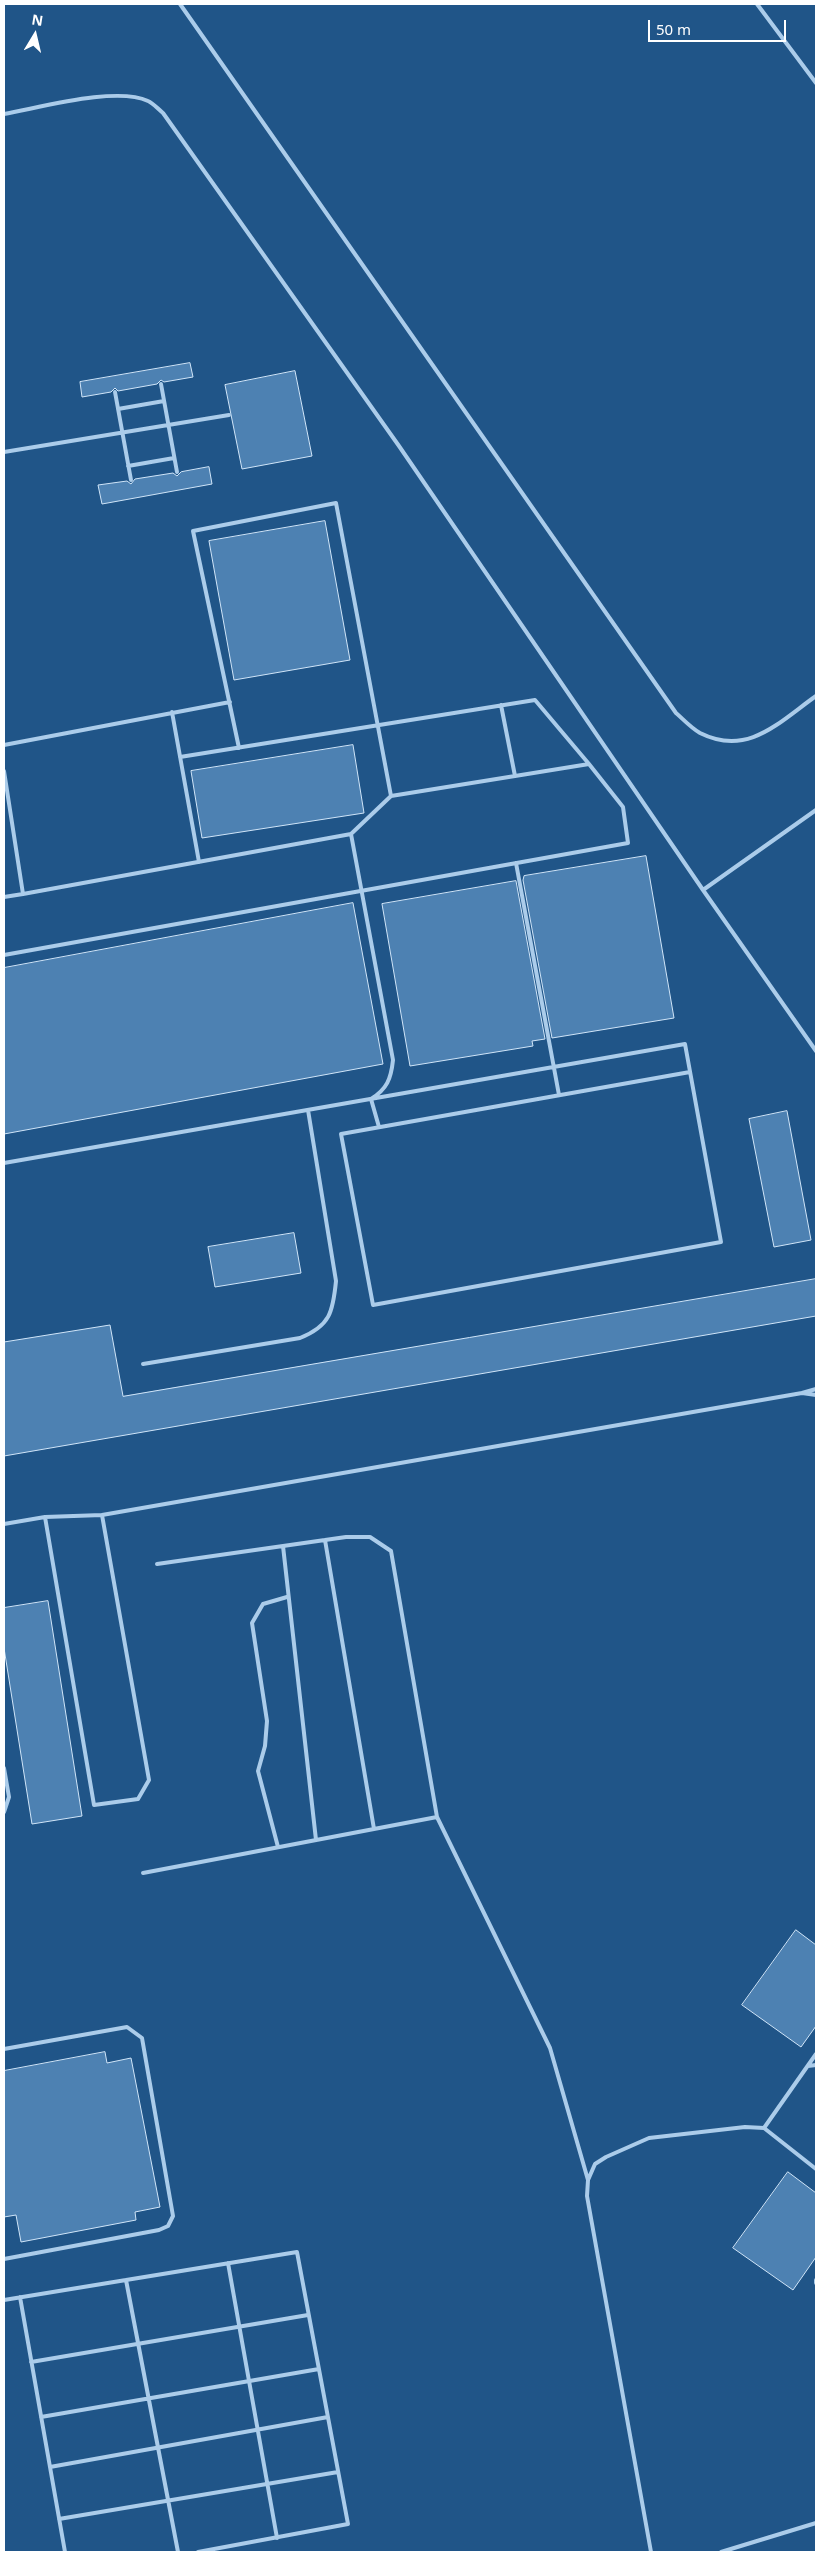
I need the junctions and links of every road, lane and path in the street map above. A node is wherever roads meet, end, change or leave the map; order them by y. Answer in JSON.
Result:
{"nodes":[{"id":1,"x":180,"y":4,"type":"edge"},
{"id":2,"x":757,"y":4,"type":"edge"},
{"id":3,"x":816,"y":83,"type":"edge"},
{"id":4,"x":4,"y":114,"type":"edge"},
{"id":5,"x":161,"y":384,"type":"dead end"},
{"id":6,"x":114,"y":392,"type":"dead end"},
{"id":7,"x":164,"y":401,"type":"junction"},
{"id":8,"x":118,"y":409,"type":"junction"},
{"id":9,"x":229,"y":415,"type":"dead end"},
{"id":10,"x":168,"y":425,"type":"junction"},
{"id":11,"x":122,"y":432,"type":"junction"},
{"id":12,"x":4,"y":452,"type":"edge"},
{"id":13,"x":174,"y":458,"type":"junction"},
{"id":14,"x":128,"y":466,"type":"junction"},
{"id":15,"x":177,"y":472,"type":"dead end"},
{"id":16,"x":131,"y":480,"type":"dead end"},
{"id":17,"x":816,"y":696,"type":"edge"},
{"id":18,"x":230,"y":702,"type":"junction"},
{"id":19,"x":500,"y":704,"type":"junction"},
{"id":20,"x":172,"y":712,"type":"junction"},
{"id":21,"x":378,"y":725,"type":"junction"},
{"id":22,"x":4,"y":745,"type":"edge"},
{"id":23,"x":240,"y":748,"type":"junction"},
{"id":24,"x":180,"y":757,"type":"junction"},
{"id":25,"x":589,"y":764,"type":"junction"},
{"id":26,"x":4,"y":771,"type":"edge"},
{"id":27,"x":515,"y":776,"type":"junction"},
{"id":28,"x":391,"y":796,"type":"junction"},
{"id":29,"x":816,"y":810,"type":"edge"},
{"id":30,"x":351,"y":834,"type":"junction"},
{"id":31,"x":199,"y":862,"type":"junction"},
{"id":32,"x":516,"y":863,"type":"junction"},
{"id":33,"x":703,"y":890,"type":"junction"},
{"id":34,"x":362,"y":891,"type":"junction"},
{"id":35,"x":23,"y":894,"type":"junction"},
{"id":36,"x":4,"y":897,"type":"edge"},
{"id":37,"x":4,"y":955,"type":"edge"},
{"id":38,"x":816,"y":1051,"type":"edge"},
{"id":39,"x":553,"y":1067,"type":"junction"},
{"id":40,"x":690,"y":1072,"type":"junction"},
{"id":41,"x":559,"y":1095,"type":"junction"},
{"id":42,"x":371,"y":1099,"type":"junction"},
{"id":43,"x":308,"y":1110,"type":"junction"},
{"id":44,"x":379,"y":1127,"type":"junction"},
{"id":45,"x":4,"y":1163,"type":"edge"},
{"id":46,"x":143,"y":1364,"type":"dead end"},
{"id":47,"x":816,"y":1389,"type":"edge"},
{"id":48,"x":802,"y":1393,"type":"junction"},
{"id":49,"x":816,"y":1394,"type":"edge"},
{"id":50,"x":102,"y":1515,"type":"junction"},
{"id":51,"x":45,"y":1517,"type":"junction"},
{"id":52,"x":4,"y":1524,"type":"edge"},
{"id":53,"x":326,"y":1540,"type":"junction"},
{"id":54,"x":283,"y":1546,"type":"junction"},
{"id":55,"x":157,"y":1564,"type":"dead end"},
{"id":56,"x":287,"y":1598,"type":"junction"},
{"id":57,"x":4,"y":1768,"type":"edge"},
{"id":58,"x":4,"y":1812,"type":"edge"},
{"id":59,"x":438,"y":1817,"type":"junction"},
{"id":60,"x":374,"y":1829,"type":"junction"},
{"id":61,"x":316,"y":1840,"type":"junction"},
{"id":62,"x":278,"y":1847,"type":"junction"},
{"id":63,"x":142,"y":1873,"type":"dead end"},
{"id":64,"x":4,"y":2050,"type":"edge"},
{"id":65,"x":816,"y":2054,"type":"edge"},
{"id":66,"x":816,"y":2065,"type":"edge"},
{"id":67,"x":808,"y":2066,"type":"junction"},
{"id":68,"x":764,"y":2128,"type":"junction"},
{"id":69,"x":816,"y":2169,"type":"edge"},
{"id":70,"x":588,"y":2180,"type":"junction"},
{"id":71,"x":4,"y":2259,"type":"edge"},
{"id":72,"x":228,"y":2263,"type":"junction"},
{"id":73,"x":126,"y":2280,"type":"junction"},
{"id":74,"x":20,"y":2297,"type":"junction"},
{"id":75,"x":4,"y":2300,"type":"edge"},
{"id":76,"x":308,"y":2315,"type":"junction"},
{"id":77,"x":239,"y":2327,"type":"junction"},
{"id":78,"x":138,"y":2344,"type":"junction"},
{"id":79,"x":31,"y":2362,"type":"junction"},
{"id":80,"x":319,"y":2369,"type":"junction"},
{"id":81,"x":249,"y":2381,"type":"junction"},
{"id":82,"x":149,"y":2399,"type":"junction"},
{"id":83,"x":41,"y":2417,"type":"junction"},
{"id":84,"x":328,"y":2417,"type":"junction"},
{"id":85,"x":258,"y":2429,"type":"junction"},
{"id":86,"x":158,"y":2447,"type":"junction"},
{"id":87,"x":50,"y":2467,"type":"junction"},
{"id":88,"x":338,"y":2472,"type":"junction"},
{"id":89,"x":268,"y":2483,"type":"junction"},
{"id":90,"x":168,"y":2500,"type":"junction"},
{"id":91,"x":59,"y":2518,"type":"junction"},
{"id":92,"x":816,"y":2523,"type":"edge"},
{"id":93,"x":277,"y":2538,"type":"junction"},
{"id":94,"x":65,"y":2552,"type":"edge"},
{"id":95,"x":178,"y":2552,"type":"edge"},
{"id":96,"x":198,"y":2552,"type":"edge"},
{"id":97,"x":651,"y":2552,"type":"edge"},
{"id":98,"x":721,"y":2552,"type":"edge"}],
"edges":[{"from":1,"to":17,"type":"lane"},
{"from":2,"to":3,"type":"lane"},
{"from":4,"to":33,"type":"lane"},
{"from":5,"to":7,"type":"lane"},
{"from":6,"to":8,"type":"lane"},
{"from":7,"to":8,"type":"lane"},
{"from":7,"to":10,"type":"lane"},
{"from":8,"to":11,"type":"lane"},
{"from":9,"to":10,"type":"lane"},
{"from":10,"to":11,"type":"lane"},
{"from":10,"to":13,"type":"lane"},
{"from":11,"to":12,"type":"lane"},
{"from":11,"to":14,"type":"lane"},
{"from":13,"to":14,"type":"lane"},
{"from":13,"to":15,"type":"lane"},
{"from":14,"to":16,"type":"lane"},
{"from":18,"to":20,"type":"lane"},
{"from":18,"to":21,"type":"lane"},
{"from":18,"to":23,"type":"lane"},
{"from":19,"to":21,"type":"lane"},
{"from":19,"to":25,"type":"lane"},
{"from":19,"to":27,"type":"lane"},
{"from":20,"to":22,"type":"lane"},
{"from":20,"to":24,"type":"lane"},
{"from":21,"to":23,"type":"lane"},
{"from":21,"to":28,"type":"lane"},
{"from":23,"to":24,"type":"lane"},
{"from":24,"to":31,"type":"lane"},
{"from":25,"to":27,"type":"lane"},
{"from":25,"to":32,"type":"lane"},
{"from":26,"to":35,"type":"lane"},
{"from":27,"to":28,"type":"lane"},
{"from":28,"to":30,"type":"lane"},
{"from":29,"to":33,"type":"lane"},
{"from":30,"to":31,"type":"lane"},
{"from":30,"to":34,"type":"lane"},
{"from":31,"to":35,"type":"lane"},
{"from":32,"to":34,"type":"lane"},
{"from":32,"to":39,"type":"lane"},
{"from":33,"to":38,"type":"lane"},
{"from":34,"to":37,"type":"lane"},
{"from":34,"to":42,"type":"lane"},
{"from":35,"to":36,"type":"lane"},
{"from":39,"to":40,"type":"lane"},
{"from":39,"to":41,"type":"lane"},
{"from":39,"to":42,"type":"lane"},
{"from":40,"to":41,"type":"lane"},
{"from":40,"to":44,"type":"lane"},
{"from":41,"to":44,"type":"lane"},
{"from":42,"to":43,"type":"lane"},
{"from":42,"to":44,"type":"lane"},
{"from":43,"to":45,"type":"lane"},
{"from":43,"to":46,"type":"lane"},
{"from":47,"to":48,"type":"lane"},
{"from":48,"to":49,"type":"lane"},
{"from":48,"to":50,"type":"lane"},
{"from":50,"to":51,"type":"lane"},
{"from":50,"to":51,"type":"lane"},
{"from":51,"to":52,"type":"lane"},
{"from":53,"to":54,"type":"lane"},
{"from":53,"to":59,"type":"lane"},
{"from":53,"to":60,"type":"lane"},
{"from":54,"to":55,"type":"lane"},
{"from":54,"to":56,"type":"lane"},
{"from":56,"to":61,"type":"lane"},
{"from":56,"to":62,"type":"lane"},
{"from":57,"to":58,"type":"lane"},
{"from":59,"to":60,"type":"lane"},
{"from":59,"to":70,"type":"lane"},
{"from":60,"to":61,"type":"lane"},
{"from":61,"to":62,"type":"lane"},
{"from":62,"to":63,"type":"lane"},
{"from":64,"to":71,"type":"lane"},
{"from":65,"to":67,"type":"lane"},
{"from":66,"to":67,"type":"lane"},
{"from":67,"to":68,"type":"lane"},
{"from":68,"to":69,"type":"lane"},
{"from":68,"to":70,"type":"lane"},
{"from":70,"to":97,"type":"lane"},
{"from":72,"to":73,"type":"lane"},
{"from":72,"to":76,"type":"lane"},
{"from":72,"to":77,"type":"lane"},
{"from":73,"to":74,"type":"lane"},
{"from":73,"to":78,"type":"lane"},
{"from":74,"to":75,"type":"lane"},
{"from":74,"to":79,"type":"lane"},
{"from":76,"to":77,"type":"lane"},
{"from":76,"to":80,"type":"lane"},
{"from":77,"to":78,"type":"lane"},
{"from":77,"to":81,"type":"lane"},
{"from":78,"to":79,"type":"lane"},
{"from":78,"to":82,"type":"lane"},
{"from":79,"to":83,"type":"lane"},
{"from":80,"to":81,"type":"lane"},
{"from":80,"to":84,"type":"lane"},
{"from":81,"to":82,"type":"lane"},
{"from":81,"to":85,"type":"lane"},
{"from":82,"to":83,"type":"lane"},
{"from":82,"to":86,"type":"lane"},
{"from":83,"to":87,"type":"lane"},
{"from":84,"to":85,"type":"lane"},
{"from":84,"to":88,"type":"lane"},
{"from":85,"to":86,"type":"lane"},
{"from":85,"to":89,"type":"lane"},
{"from":86,"to":87,"type":"lane"},
{"from":86,"to":90,"type":"lane"},
{"from":87,"to":91,"type":"lane"},
{"from":88,"to":89,"type":"lane"},
{"from":88,"to":93,"type":"lane"},
{"from":89,"to":90,"type":"lane"},
{"from":89,"to":93,"type":"lane"},
{"from":90,"to":91,"type":"lane"},
{"from":90,"to":95,"type":"lane"},
{"from":91,"to":94,"type":"lane"},
{"from":92,"to":98,"type":"lane"},
{"from":93,"to":96,"type":"lane"}]}
